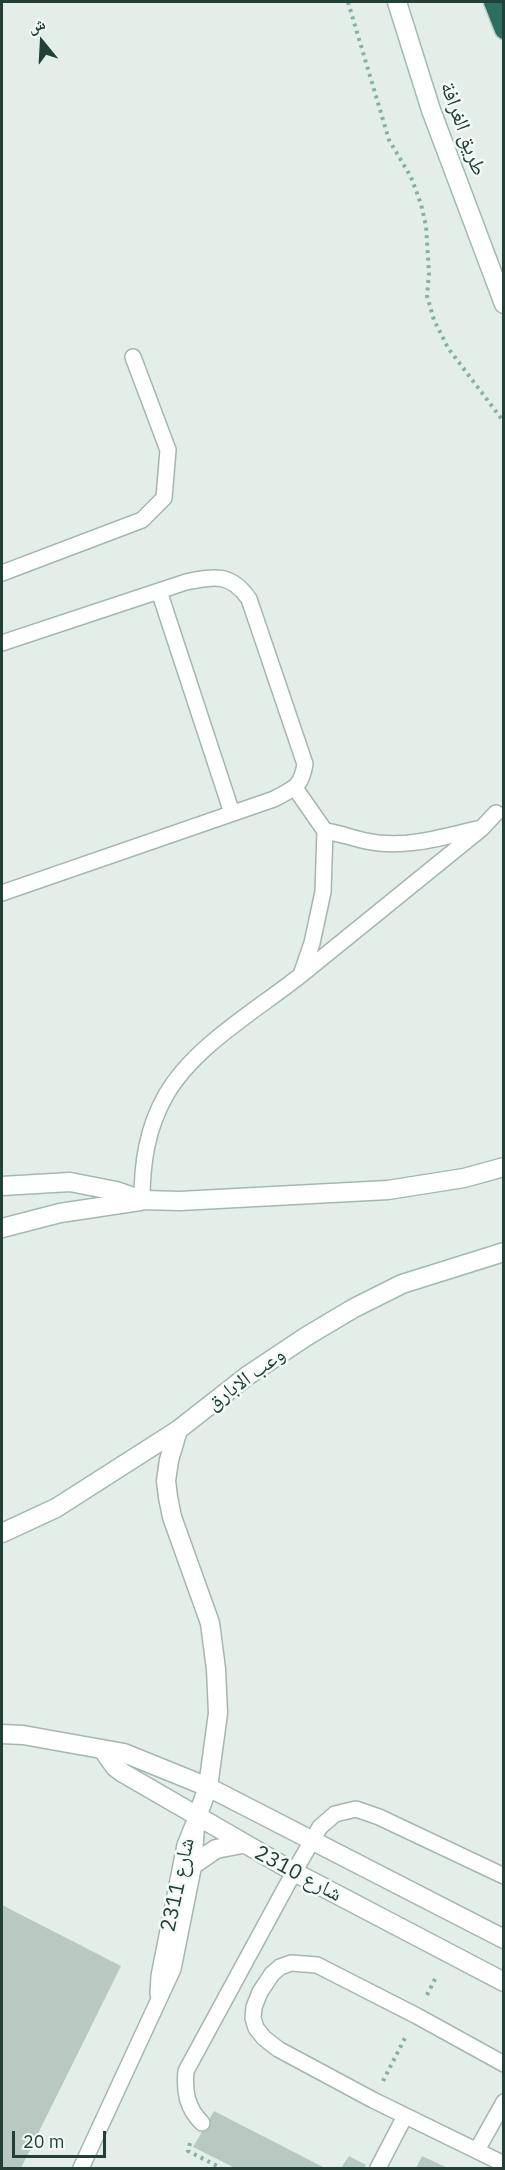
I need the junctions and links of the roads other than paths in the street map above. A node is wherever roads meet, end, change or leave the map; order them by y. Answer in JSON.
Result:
{"nodes":[{"id":1,"x":397,"y":2,"type":"edge"},
{"id":2,"x":493,"y":2,"type":"edge"},
{"id":3,"x":504,"y":30,"type":"edge"},
{"id":4,"x":504,"y":304,"type":"edge"},
{"id":5,"x":132,"y":357,"type":"dead end"},
{"id":6,"x":2,"y":573,"type":"edge"},
{"id":7,"x":159,"y":591,"type":"junction"},
{"id":8,"x":2,"y":644,"type":"edge"},
{"id":9,"x":295,"y":788,"type":"junction"},
{"id":10,"x":232,"y":813,"type":"junction"},
{"id":11,"x":496,"y":813,"type":"dead end"},
{"id":12,"x":481,"y":828,"type":"junction"},
{"id":13,"x":325,"y":831,"type":"junction"},
{"id":14,"x":2,"y":893,"type":"edge"},
{"id":15,"x":300,"y":976,"type":"junction"},
{"id":16,"x":504,"y":1167,"type":"edge"},
{"id":17,"x":2,"y":1186,"type":"edge"},
{"id":18,"x":142,"y":1200,"type":"junction"},
{"id":19,"x":2,"y":1228,"type":"edge"},
{"id":20,"x":504,"y":1252,"type":"edge"},
{"id":21,"x":178,"y":1430,"type":"junction"},
{"id":22,"x":2,"y":1533,"type":"edge"},
{"id":23,"x":2,"y":1734,"type":"edge"},
{"id":24,"x":103,"y":1750,"type":"junction"},
{"id":25,"x":208,"y":1787,"type":"junction"},
{"id":26,"x":197,"y":1816,"type":"junction"},
{"id":27,"x":313,"y":1842,"type":"junction"},
{"id":28,"x":242,"y":1844,"type":"junction"},
{"id":29,"x":194,"y":1864,"type":"junction"},
{"id":30,"x":294,"y":1872,"type":"junction"},
{"id":31,"x":504,"y":1876,"type":"edge"},
{"id":32,"x":504,"y":1939,"type":"edge"},
{"id":33,"x":504,"y":1982,"type":"edge"},
{"id":34,"x":158,"y":2001,"type":"junction"},
{"id":35,"x":504,"y":2064,"type":"edge"},
{"id":36,"x":504,"y":2102,"type":"edge"},
{"id":37,"x":405,"y":2116,"type":"junction"},
{"id":38,"x":202,"y":2123,"type":"dead end"},
{"id":39,"x":477,"y":2150,"type":"junction"},
{"id":40,"x":504,"y":2164,"type":"edge"},
{"id":41,"x":81,"y":2169,"type":"edge"},
{"id":42,"x":378,"y":2169,"type":"edge"}],
"edges":[{"from":1,"to":4,"type":"street","name":"طريق الغرافة"},
{"from":2,"to":3,"type":"highway"},
{"from":5,"to":6,"type":"lane"},
{"from":7,"to":8,"type":"lane"},
{"from":7,"to":9,"type":"lane"},
{"from":7,"to":10,"type":"lane"},
{"from":9,"to":10,"type":"lane"},
{"from":9,"to":13,"type":"lane"},
{"from":10,"to":14,"type":"lane"},
{"from":11,"to":12,"type":"lane"},
{"from":12,"to":13,"type":"lane"},
{"from":12,"to":15,"type":"lane"},
{"from":13,"to":15,"type":"lane"},
{"from":15,"to":18,"type":"lane"},
{"from":16,"to":18,"type":"street"},
{"from":17,"to":18,"type":"street"},
{"from":18,"to":19,"type":"street"},
{"from":20,"to":21,"type":"street","name":"وعب الابارق"},
{"from":21,"to":22,"type":"street","name":"وعب الابارق"},
{"from":21,"to":25,"type":"street"},
{"from":23,"to":24,"type":"street","name":"شارع 2310"},
{"from":24,"to":25,"type":"street","name":"شارع 2310"},
{"from":24,"to":26,"type":"street","name":"شارع 2310"},
{"from":25,"to":26,"type":"street"},
{"from":25,"to":27,"type":"street","name":"شارع 2310"},
{"from":26,"to":28,"type":"street","name":"شارع 2310"},
{"from":26,"to":29,"type":"lane","name":"شارع 2311"},
{"from":26,"to":34,"type":"lane","name":"شارع 2311"},
{"from":27,"to":30,"type":"lane"},
{"from":27,"to":31,"type":"lane"},
{"from":27,"to":32,"type":"street","name":"شارع 2310"},
{"from":28,"to":29,"type":"street"},
{"from":28,"to":30,"type":"street","name":"شارع 2310"},
{"from":29,"to":34,"type":"lane","name":"شارع 2311"},
{"from":30,"to":33,"type":"street","name":"شارع 2310"},
{"from":30,"to":38,"type":"lane"},
{"from":34,"to":41,"type":"lane","name":"شارع 2311"},
{"from":35,"to":37,"type":"lane"},
{"from":36,"to":39,"type":"lane"},
{"from":37,"to":39,"type":"lane"},
{"from":37,"to":42,"type":"lane"},
{"from":39,"to":40,"type":"lane"}]}
